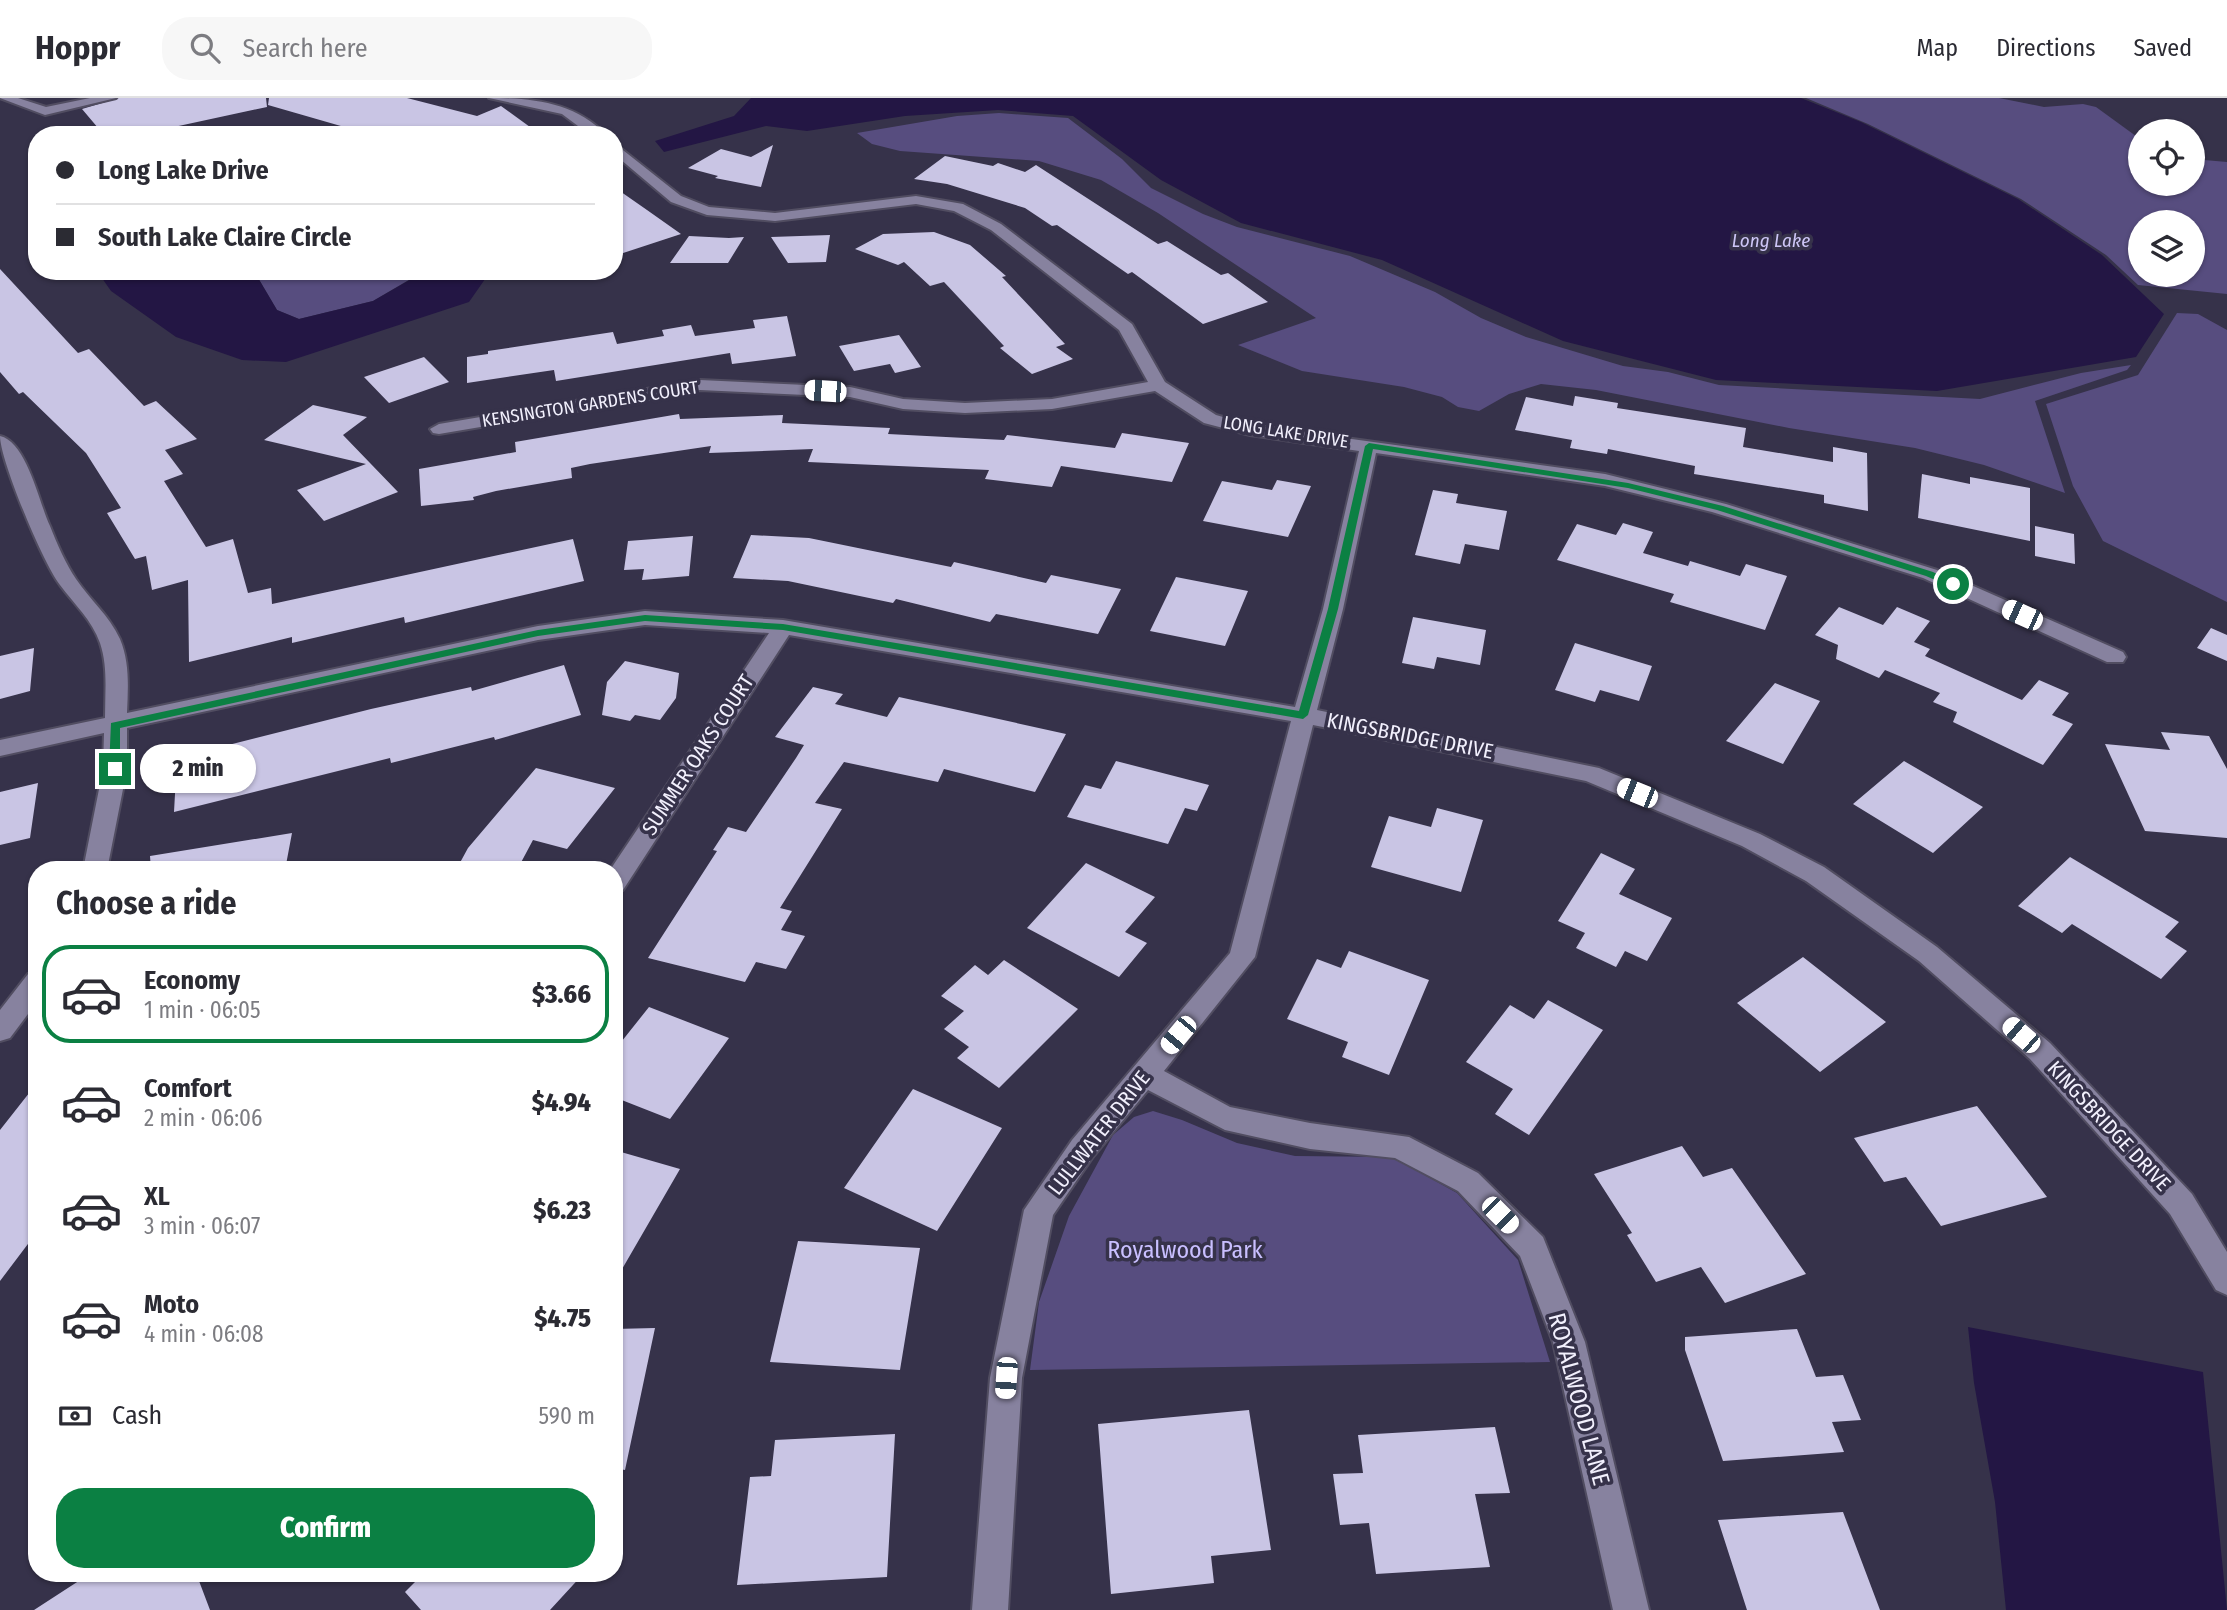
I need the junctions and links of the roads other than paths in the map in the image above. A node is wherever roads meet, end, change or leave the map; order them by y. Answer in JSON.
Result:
{"nodes":[{"id":1,"x":5,"y":98,"type":"edge"},
{"id":2,"x":110,"y":98,"type":"edge"},
{"id":3,"x":495,"y":98,"type":"edge"},
{"id":4,"x":587,"y":126,"type":"edge"},
{"id":5,"x":623,"y":155,"type":"edge"},
{"id":6,"x":1158,"y":385,"type":"junction"},
{"id":7,"x":439,"y":429,"type":"dead end"},
{"id":8,"x":0,"y":441,"type":"edge"},
{"id":9,"x":1369,"y":446,"type":"junction"},
{"id":10,"x":783,"y":627,"type":"junction"},
{"id":11,"x":2115,"y":657,"type":"dead end"},
{"id":12,"x":1303,"y":715,"type":"junction"},
{"id":13,"x":115,"y":725,"type":"junction"},
{"id":14,"x":0,"y":748,"type":"edge"},
{"id":15,"x":97,"y":861,"type":"edge"},
{"id":16,"x":623,"y":869,"type":"edge"},
{"id":17,"x":28,"y":994,"type":"edge"},
{"id":18,"x":0,"y":1031,"type":"edge"},
{"id":19,"x":1146,"y":1074,"type":"junction"},
{"id":20,"x":2227,"y":1280,"type":"edge"},
{"id":21,"x":990,"y":1610,"type":"edge"},
{"id":22,"x":1631,"y":1610,"type":"edge"}],
"edges":[{"from":1,"to":2,"type":"street"},
{"from":3,"to":4,"type":"street"},
{"from":5,"to":6,"type":"street","name":"LONG LAKE DRIVE"},
{"from":6,"to":7,"type":"street","name":"KENSINGTON GARDENS COURT"},
{"from":6,"to":9,"type":"street","name":"LONG LAKE DRIVE"},
{"from":8,"to":13,"type":"street"},
{"from":9,"to":11,"type":"street","name":"LONG LAKE DRIVE"},
{"from":9,"to":12,"type":"street","name":"LULLWATER DRIVE"},
{"from":10,"to":12,"type":"street","name":"KINGSBRIDGE DRIVE"},
{"from":10,"to":13,"type":"street","name":"KINGSBRIDGE DRIVE"},
{"from":10,"to":16,"type":"street","name":"SUMMER OAKS COURT"},
{"from":12,"to":19,"type":"street","name":"LULLWATER DRIVE"},
{"from":12,"to":20,"type":"street","name":"KINGSBRIDGE DRIVE"},
{"from":13,"to":14,"type":"street","name":"KINGSBRIDGE DRIVE"},
{"from":13,"to":15,"type":"street"},
{"from":17,"to":18,"type":"street"},
{"from":19,"to":21,"type":"street","name":"LULLWATER DRIVE"},
{"from":19,"to":22,"type":"street","name":"ROYALWOOD LANE"}]}
